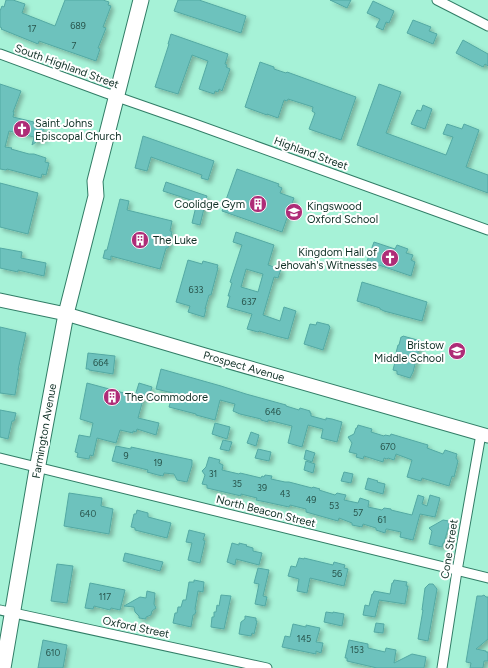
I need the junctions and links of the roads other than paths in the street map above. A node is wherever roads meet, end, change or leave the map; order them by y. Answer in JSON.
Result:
{"nodes":[{"id":1,"x":141,"y":0,"type":"edge"},
{"id":2,"x":150,"y":0,"type":"edge"},
{"id":3,"x":437,"y":0,"type":"edge"},
{"id":4,"x":488,"y":26,"type":"edge"},
{"id":5,"x":0,"y":54,"type":"edge"},
{"id":6,"x":121,"y":98,"type":"junction"},
{"id":7,"x":488,"y":230,"type":"edge"},
{"id":8,"x":0,"y":300,"type":"edge"},
{"id":9,"x":66,"y":314,"type":"junction"},
{"id":10,"x":484,"y":435,"type":"edge"},
{"id":11,"x":0,"y":458,"type":"edge"},
{"id":12,"x":38,"y":467,"type":"junction"},
{"id":13,"x":457,"y":571,"type":"junction"},
{"id":14,"x":488,"y":578,"type":"edge"},
{"id":15,"x":6,"y":611,"type":"edge"},
{"id":16,"x":3,"y":668,"type":"edge"},
{"id":17,"x":268,"y":668,"type":"edge"},
{"id":18,"x":442,"y":668,"type":"edge"}],
"edges":[{"from":1,"to":6,"type":"main road","name":"Farmington Avenue"},
{"from":2,"to":6,"type":"main road","name":"Farmington Avenue"},
{"from":3,"to":4,"type":"street"},
{"from":5,"to":6,"type":"street","name":"South Highland Street"},
{"from":6,"to":7,"type":"street","name":"Highland Street"},
{"from":6,"to":9,"type":"main road","name":"Farmington Avenue"},
{"from":8,"to":9,"type":"main road","name":"Prospect Avenue"},
{"from":9,"to":10,"type":"main road","name":"Prospect Avenue"},
{"from":9,"to":12,"type":"main road","name":"Farmington Avenue"},
{"from":10,"to":13,"type":"street","name":"Cone Street"},
{"from":11,"to":12,"type":"street","name":"North Beacon Street"},
{"from":12,"to":13,"type":"street","name":"North Beacon Street"},
{"from":12,"to":15,"type":"main road","name":"Farmington Avenue"},
{"from":13,"to":14,"type":"street","name":"North Beacon Street"},
{"from":13,"to":18,"type":"street","name":"Cone Street"},
{"from":15,"to":16,"type":"main road","name":"Farmington Avenue"},
{"from":15,"to":17,"type":"street","name":"Oxford Street"}]}
